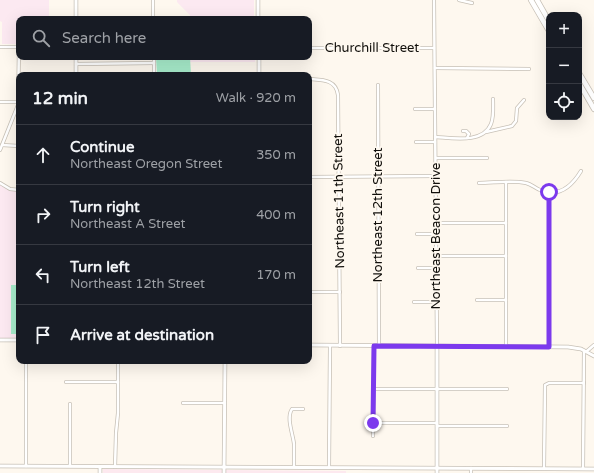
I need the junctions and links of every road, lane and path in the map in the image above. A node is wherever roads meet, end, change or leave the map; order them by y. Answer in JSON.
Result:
{"nodes":[{"id":1,"x":76,"y":0,"type":"edge"},
{"id":2,"x":153,"y":0,"type":"edge"},
{"id":3,"x":258,"y":0,"type":"edge"},
{"id":4,"x":434,"y":0,"type":"edge"},
{"id":5,"x":460,"y":0,"type":"edge"},
{"id":6,"x":531,"y":0,"type":"edge"},
{"id":7,"x":537,"y":0,"type":"edge"},
{"id":8,"x":472,"y":3,"type":"dead end"},
{"id":9,"x":76,"y":16,"type":"edge"},
{"id":10,"x":153,"y":16,"type":"edge"},
{"id":11,"x":258,"y":16,"type":"edge"},
{"id":12,"x":546,"y":16,"type":"edge"},
{"id":13,"x":546,"y":26,"type":"edge"},
{"id":14,"x":0,"y":47,"type":"edge"},
{"id":15,"x":16,"y":47,"type":"edge"},
{"id":16,"x":312,"y":48,"type":"edge"},
{"id":17,"x":434,"y":48,"type":"junction"},
{"id":18,"x":19,"y":60,"type":"edge"},
{"id":19,"x":76,"y":60,"type":"edge"},
{"id":20,"x":259,"y":60,"type":"edge"},
{"id":21,"x":154,"y":63,"type":"joint"},
{"id":22,"x":76,"y":64,"type":"junction"},
{"id":23,"x":435,"y":68,"type":"junction"},
{"id":24,"x":530,"y":69,"type":"dead end"},
{"id":25,"x":19,"y":72,"type":"edge"},
{"id":26,"x":76,"y":72,"type":"edge"},
{"id":27,"x":154,"y":72,"type":"edge"},
{"id":28,"x":259,"y":72,"type":"edge"},
{"id":29,"x":582,"y":78,"type":"edge"},
{"id":30,"x":312,"y":79,"type":"edge"},
{"id":31,"x":580,"y":84,"type":"edge"},
{"id":32,"x":378,"y":85,"type":"dead end"},
{"id":33,"x":594,"y":98,"type":"edge"},
{"id":34,"x":493,"y":99,"type":"dead end"},
{"id":35,"x":524,"y":100,"type":"dead end"},
{"id":36,"x":0,"y":102,"type":"edge"},
{"id":37,"x":16,"y":102,"type":"edge"},
{"id":38,"x":415,"y":108,"type":"dead end"},
{"id":39,"x":435,"y":109,"type":"junction"},
{"id":40,"x":594,"y":109,"type":"edge"},
{"id":41,"x":16,"y":113,"type":"edge"},
{"id":42,"x":463,"y":130,"type":"dead end"},
{"id":43,"x":486,"y":132,"type":"junction"},
{"id":44,"x":435,"y":137,"type":"junction"},
{"id":45,"x":467,"y":138,"type":"junction"},
{"id":46,"x":416,"y":142,"type":"dead end"},
{"id":47,"x":436,"y":142,"type":"junction"},
{"id":48,"x":2,"y":145,"type":"junction"},
{"id":49,"x":16,"y":146,"type":"edge"},
{"id":50,"x":0,"y":150,"type":"edge"},
{"id":51,"x":436,"y":158,"type":"junction"},
{"id":52,"x":487,"y":158,"type":"dead end"},
{"id":53,"x":581,"y":171,"type":"dead end"},
{"id":54,"x":435,"y":176,"type":"junction"},
{"id":55,"x":312,"y":177,"type":"edge"},
{"id":56,"x":339,"y":177,"type":"junction"},
{"id":57,"x":378,"y":177,"type":"junction"},
{"id":58,"x":506,"y":182,"type":"junction"},
{"id":59,"x":0,"y":183,"type":"edge"},
{"id":60,"x":478,"y":183,"type":"dead end"},
{"id":61,"x":16,"y":190,"type":"edge"},
{"id":62,"x":549,"y":192,"type":"junction"},
{"id":63,"x":436,"y":223,"type":"junction"},
{"id":64,"x":506,"y":223,"type":"junction"},
{"id":65,"x":417,"y":234,"type":"dead end"},
{"id":66,"x":436,"y":234,"type":"junction"},
{"id":67,"x":436,"y":256,"type":"junction"},
{"id":68,"x":506,"y":256,"type":"junction"},
{"id":69,"x":418,"y":268,"type":"dead end"},
{"id":70,"x":436,"y":268,"type":"junction"},
{"id":71,"x":312,"y":292,"type":"edge"},
{"id":72,"x":340,"y":292,"type":"junction"},
{"id":73,"x":477,"y":300,"type":"dead end"},
{"id":74,"x":506,"y":300,"type":"junction"},
{"id":75,"x":414,"y":302,"type":"dead end"},
{"id":76,"x":436,"y":302,"type":"junction"},
{"id":77,"x":0,"y":340,"type":"edge"},
{"id":78,"x":16,"y":340,"type":"edge"},
{"id":79,"x":312,"y":345,"type":"edge"},
{"id":80,"x":594,"y":345,"type":"edge"},
{"id":81,"x":330,"y":346,"type":"junction"},
{"id":82,"x":340,"y":346,"type":"junction"},
{"id":83,"x":374,"y":346,"type":"junction"},
{"id":84,"x":379,"y":346,"type":"junction"},
{"id":85,"x":437,"y":346,"type":"junction"},
{"id":86,"x":506,"y":346,"type":"junction"},
{"id":87,"x":549,"y":347,"type":"junction"},
{"id":88,"x":586,"y":351,"type":"junction"},
{"id":89,"x":594,"y":356,"type":"edge"},
{"id":90,"x":26,"y":364,"type":"edge"},
{"id":91,"x":118,"y":364,"type":"edge"},
{"id":92,"x":225,"y":364,"type":"edge"},
{"id":93,"x":66,"y":382,"type":"dead end"},
{"id":94,"x":118,"y":382,"type":"junction"},
{"id":95,"x":584,"y":383,"type":"junction"},
{"id":96,"x":373,"y":389,"type":"junction"},
{"id":97,"x":437,"y":389,"type":"junction"},
{"id":98,"x":508,"y":389,"type":"dead end"},
{"id":99,"x":183,"y":403,"type":"dead end"},
{"id":100,"x":225,"y":403,"type":"junction"},
{"id":101,"x":70,"y":404,"type":"dead end"},
{"id":102,"x":303,"y":409,"type":"dead end"},
{"id":103,"x":373,"y":423,"type":"junction"},
{"id":104,"x":437,"y":424,"type":"junction"},
{"id":105,"x":508,"y":426,"type":"dead end"},
{"id":106,"x":373,"y":436,"type":"dead end"},
{"id":107,"x":0,"y":466,"type":"edge"},
{"id":108,"x":26,"y":466,"type":"junction"},
{"id":109,"x":70,"y":466,"type":"junction"},
{"id":110,"x":100,"y":467,"type":"junction"},
{"id":111,"x":115,"y":467,"type":"junction"},
{"id":112,"x":225,"y":467,"type":"junction"},
{"id":113,"x":294,"y":467,"type":"junction"},
{"id":114,"x":329,"y":467,"type":"junction"},
{"id":115,"x":437,"y":468,"type":"junction"},
{"id":116,"x":471,"y":468,"type":"junction"},
{"id":117,"x":544,"y":468,"type":"junction"},
{"id":118,"x":583,"y":468,"type":"junction"},
{"id":119,"x":594,"y":468,"type":"edge"},
{"id":120,"x":100,"y":473,"type":"edge"},
{"id":121,"x":224,"y":473,"type":"edge"},
{"id":122,"x":437,"y":473,"type":"edge"},
{"id":123,"x":471,"y":473,"type":"edge"}],
"edges":[{"from":1,"to":9,"type":"street"},
{"from":2,"to":10,"type":"street"},
{"from":3,"to":11,"type":"street"},
{"from":4,"to":17,"type":"street","name":"Northeast Beacon Drive"},
{"from":5,"to":8,"type":"street"},
{"from":6,"to":13,"type":"highway"},
{"from":7,"to":12,"type":"highway"},
{"from":14,"to":15,"type":"street"},
{"from":16,"to":17,"type":"street","name":"Churchill Street"},
{"from":17,"to":23,"type":"street","name":"Northeast Beacon Drive"},
{"from":18,"to":25,"type":"street"},
{"from":19,"to":22,"type":"street"},
{"from":20,"to":28,"type":"street"},
{"from":21,"to":22,"type":"street"},
{"from":21,"to":27,"type":"street"},
{"from":22,"to":26,"type":"street"},
{"from":23,"to":24,"type":"street"},
{"from":23,"to":39,"type":"street","name":"Northeast Beacon Drive"},
{"from":29,"to":33,"type":"highway"},
{"from":30,"to":56,"type":"street","name":"Northeast 11th Street"},
{"from":31,"to":40,"type":"highway"},
{"from":32,"to":57,"type":"street","name":"Northeast 12th Street"},
{"from":34,"to":43,"type":"street"},
{"from":35,"to":43,"type":"street"},
{"from":36,"to":37,"type":"street"},
{"from":38,"to":39,"type":"street"},
{"from":39,"to":44,"type":"street","name":"Northeast Beacon Drive"},
{"from":41,"to":48,"type":"street"},
{"from":42,"to":45,"type":"street"},
{"from":43,"to":45,"type":"street"},
{"from":44,"to":45,"type":"street"},
{"from":44,"to":47,"type":"street","name":"Northeast Beacon Drive"},
{"from":46,"to":47,"type":"street"},
{"from":47,"to":51,"type":"street","name":"Northeast Beacon Drive"},
{"from":48,"to":49,"type":"street"},
{"from":48,"to":50,"type":"street"},
{"from":51,"to":52,"type":"street"},
{"from":51,"to":54,"type":"street","name":"Northeast Beacon Drive"},
{"from":53,"to":62,"type":"street"},
{"from":54,"to":57,"type":"street"},
{"from":54,"to":63,"type":"street","name":"Northeast Beacon Drive"},
{"from":55,"to":56,"type":"street"},
{"from":56,"to":57,"type":"street"},
{"from":56,"to":72,"type":"street","name":"Northeast 11th Street"},
{"from":57,"to":84,"type":"street","name":"Northeast 12th Street"},
{"from":58,"to":60,"type":"street"},
{"from":58,"to":62,"type":"street"},
{"from":58,"to":64,"type":"street"},
{"from":59,"to":61,"type":"street"},
{"from":62,"to":87,"type":"street"},
{"from":63,"to":64,"type":"street"},
{"from":63,"to":66,"type":"street","name":"Northeast Beacon Drive"},
{"from":64,"to":68,"type":"street"},
{"from":65,"to":66,"type":"street"},
{"from":66,"to":67,"type":"street","name":"Northeast Beacon Drive"},
{"from":67,"to":68,"type":"street"},
{"from":67,"to":70,"type":"street","name":"Northeast Beacon Drive"},
{"from":68,"to":74,"type":"street"},
{"from":69,"to":70,"type":"street"},
{"from":70,"to":76,"type":"street","name":"Northeast Beacon Drive"},
{"from":71,"to":72,"type":"street"},
{"from":72,"to":82,"type":"street","name":"Northeast 11th Street"},
{"from":73,"to":74,"type":"street"},
{"from":74,"to":86,"type":"street"},
{"from":75,"to":76,"type":"street"},
{"from":76,"to":85,"type":"street","name":"Northeast Beacon Drive"},
{"from":77,"to":78,"type":"street"},
{"from":79,"to":81,"type":"street"},
{"from":80,"to":88,"type":"street"},
{"from":81,"to":82,"type":"street"},
{"from":81,"to":114,"type":"street"},
{"from":82,"to":83,"type":"street"},
{"from":83,"to":84,"type":"street"},
{"from":83,"to":96,"type":"street"},
{"from":84,"to":85,"type":"street"},
{"from":85,"to":86,"type":"street"},
{"from":85,"to":97,"type":"street","name":"Northeast Beacon Drive"},
{"from":86,"to":87,"type":"street"},
{"from":87,"to":88,"type":"street"},
{"from":88,"to":89,"type":"street"},
{"from":88,"to":95,"type":"street"},
{"from":90,"to":108,"type":"street"},
{"from":91,"to":94,"type":"street"},
{"from":92,"to":100,"type":"street"},
{"from":93,"to":94,"type":"street"},
{"from":94,"to":111,"type":"street"},
{"from":95,"to":117,"type":"street"},
{"from":95,"to":118,"type":"street"},
{"from":96,"to":97,"type":"street"},
{"from":96,"to":103,"type":"street"},
{"from":97,"to":98,"type":"street"},
{"from":97,"to":104,"type":"street","name":"Northeast Beacon Drive"},
{"from":99,"to":100,"type":"street"},
{"from":100,"to":112,"type":"street"},
{"from":101,"to":109,"type":"street"},
{"from":102,"to":113,"type":"street"},
{"from":103,"to":104,"type":"street"},
{"from":103,"to":106,"type":"street"},
{"from":104,"to":105,"type":"street"},
{"from":104,"to":115,"type":"street","name":"Northeast Beacon Drive"},
{"from":107,"to":108,"type":"street"},
{"from":108,"to":109,"type":"street"},
{"from":109,"to":110,"type":"street"},
{"from":110,"to":111,"type":"street"},
{"from":110,"to":120,"type":"street"},
{"from":111,"to":112,"type":"street"},
{"from":112,"to":113,"type":"street"},
{"from":112,"to":121,"type":"street"},
{"from":113,"to":114,"type":"street"},
{"from":114,"to":115,"type":"street"},
{"from":115,"to":116,"type":"street"},
{"from":115,"to":122,"type":"street","name":"Northeast Beacon Drive"},
{"from":116,"to":117,"type":"street"},
{"from":116,"to":123,"type":"street"},
{"from":117,"to":118,"type":"street"},
{"from":118,"to":119,"type":"street"}]}
